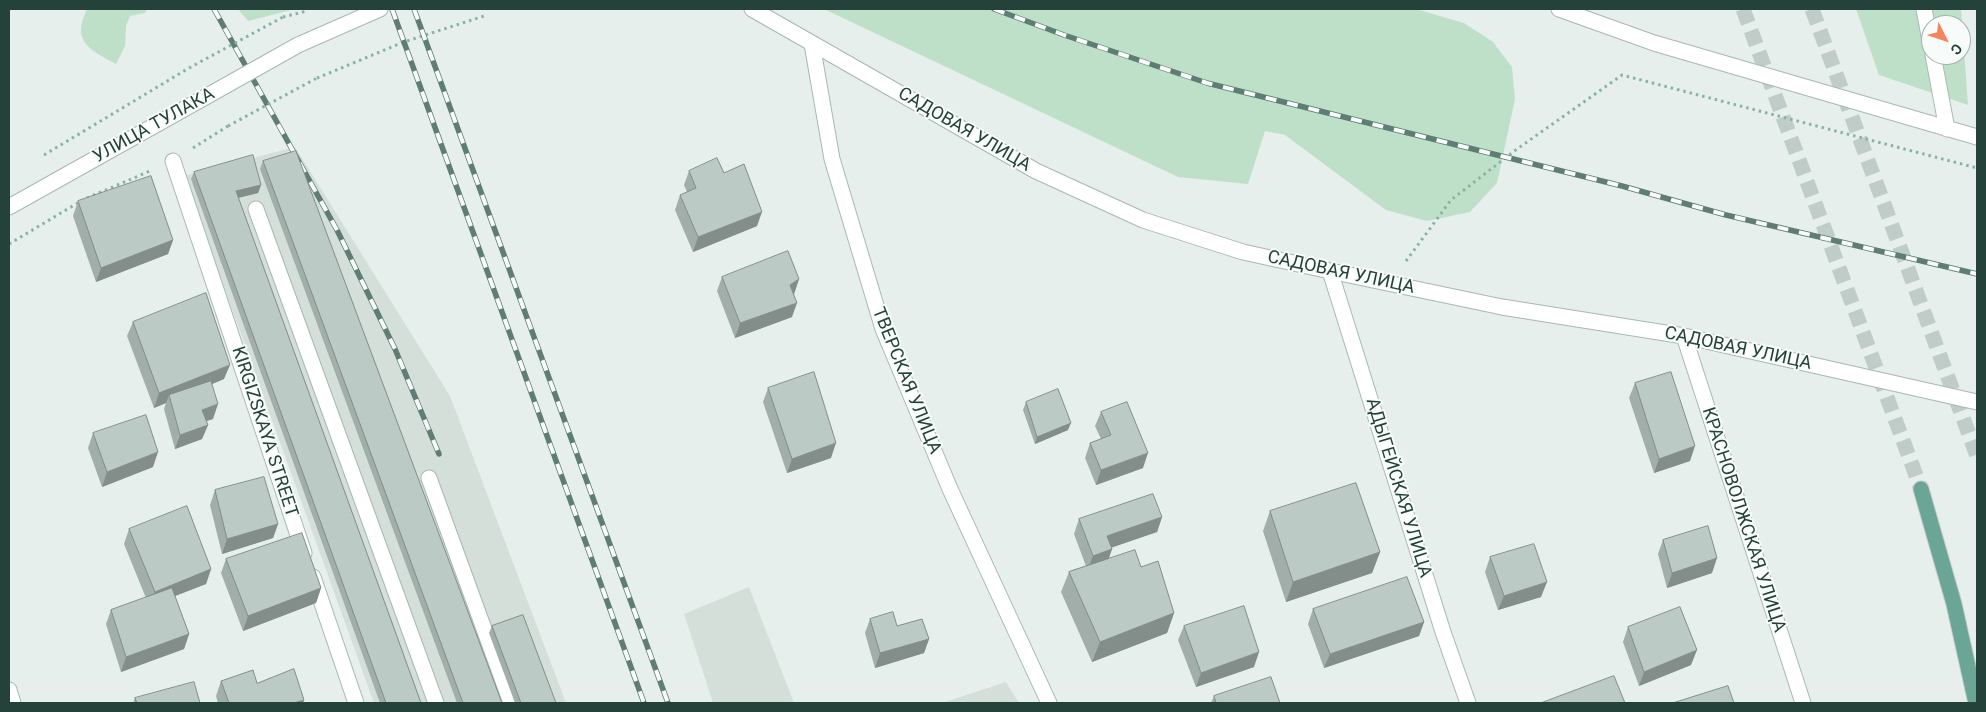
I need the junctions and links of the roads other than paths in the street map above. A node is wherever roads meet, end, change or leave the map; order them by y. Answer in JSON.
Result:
{"nodes":[{"id":1,"x":380,"y":9,"type":"edge"},
{"id":2,"x":752,"y":9,"type":"edge"},
{"id":3,"x":1559,"y":9,"type":"edge"},
{"id":4,"x":812,"y":44,"type":"junction"},
{"id":5,"x":1935,"y":65,"type":"edge"},
{"id":6,"x":1947,"y":129,"type":"junction"},
{"id":7,"x":1977,"y":137,"type":"edge"},
{"id":8,"x":173,"y":161,"type":"road end"},
{"id":9,"x":9,"y":208,"type":"edge"},
{"id":10,"x":256,"y":209,"type":"dead end"},
{"id":11,"x":1330,"y":271,"type":"junction"},
{"id":12,"x":1684,"y":336,"type":"junction"},
{"id":13,"x":1977,"y":402,"type":"edge"},
{"id":14,"x":429,"y":478,"type":"dead end"},
{"id":15,"x":1921,"y":489,"type":"tunnel mouth"},
{"id":16,"x":9,"y":690,"type":"edge"},
{"id":17,"x":13,"y":703,"type":"edge"},
{"id":18,"x":356,"y":703,"type":"edge"},
{"id":19,"x":436,"y":703,"type":"edge"},
{"id":20,"x":512,"y":703,"type":"edge"},
{"id":21,"x":1049,"y":703,"type":"edge"},
{"id":22,"x":1468,"y":703,"type":"edge"},
{"id":23,"x":1803,"y":703,"type":"edge"},
{"id":24,"x":1976,"y":703,"type":"edge"}],
"edges":[{"from":1,"to":9,"type":"street","name":"УЛИЦА ТУЛАКА","bridge":true},
{"from":2,"to":4,"type":"street","name":"САДОВАЯ УЛИЦА"},
{"from":3,"to":6,"type":"street"},
{"from":4,"to":11,"type":"street","name":"САДОВАЯ УЛИЦА"},
{"from":4,"to":21,"type":"street","name":"ТВЕРСКАЯ УЛИЦА"},
{"from":5,"to":6,"type":"street"},
{"from":6,"to":7,"type":"street"},
{"from":8,"to":18,"type":"street","name":"KIRGIZSKAYA STREET"},
{"from":10,"to":19,"type":"street"},
{"from":11,"to":12,"type":"street","name":"САДОВАЯ УЛИЦА"},
{"from":11,"to":22,"type":"street","name":"АДЫГЕЙСКАЯ УЛИЦА"},
{"from":12,"to":13,"type":"street","name":"САДОВАЯ УЛИЦА"},
{"from":12,"to":23,"type":"street","name":"КРАСНОВОЛЖСКАЯ УЛИЦА"},
{"from":14,"to":20,"type":"street"},
{"from":15,"to":24,"type":"main road"},
{"from":16,"to":17,"type":"street"}]}
